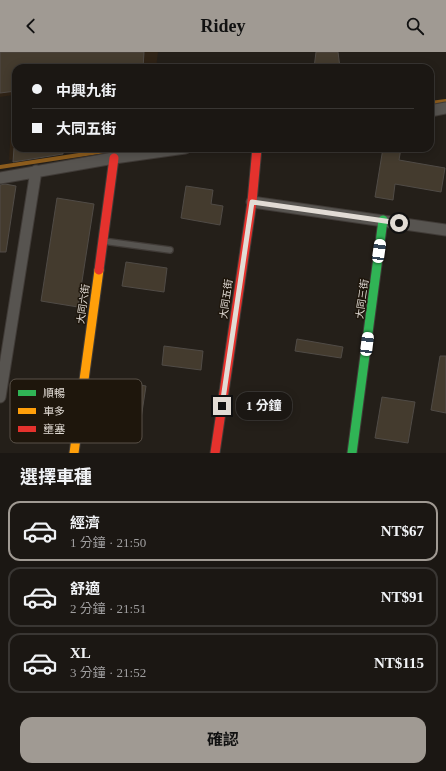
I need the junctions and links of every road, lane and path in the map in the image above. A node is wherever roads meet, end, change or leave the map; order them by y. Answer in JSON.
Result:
{"nodes":[{"id":1,"x":446,"y":108,"type":"edge"},
{"id":2,"x":434,"y":110,"type":"edge"},
{"id":3,"x":157,"y":152,"type":"edge"},
{"id":4,"x":257,"y":152,"type":"edge"},
{"id":5,"x":114,"y":158,"type":"junction"},
{"id":6,"x":36,"y":171,"type":"junction"},
{"id":7,"x":0,"y":178,"type":"edge"},
{"id":8,"x":252,"y":202,"type":"junction"},
{"id":9,"x":384,"y":220,"type":"junction"},
{"id":10,"x":446,"y":230,"type":"edge"},
{"id":11,"x":103,"y":241,"type":"junction"},
{"id":12,"x":170,"y":250,"type":"dead end"},
{"id":13,"x":84,"y":379,"type":"edge"},
{"id":14,"x":0,"y":397,"type":"edge"},
{"id":15,"x":75,"y":443,"type":"edge"},
{"id":16,"x":74,"y":453,"type":"edge"},
{"id":17,"x":215,"y":453,"type":"edge"},
{"id":18,"x":352,"y":453,"type":"edge"}],
"edges":[{"from":1,"to":2,"type":"street"},
{"from":3,"to":5,"type":"street"},
{"from":4,"to":8,"type":"street","name":"大同五街"},
{"from":5,"to":6,"type":"street"},
{"from":5,"to":11,"type":"street","name":"大同六街"},
{"from":6,"to":7,"type":"street"},
{"from":6,"to":14,"type":"street"},
{"from":8,"to":9,"type":"street"},
{"from":8,"to":17,"type":"street","name":"大同五街"},
{"from":9,"to":10,"type":"street"},
{"from":9,"to":18,"type":"street","name":"大同三街"},
{"from":11,"to":12,"type":"lane"},
{"from":11,"to":13,"type":"street","name":"大同六街"},
{"from":15,"to":16,"type":"street","name":"大同六街"}]}
